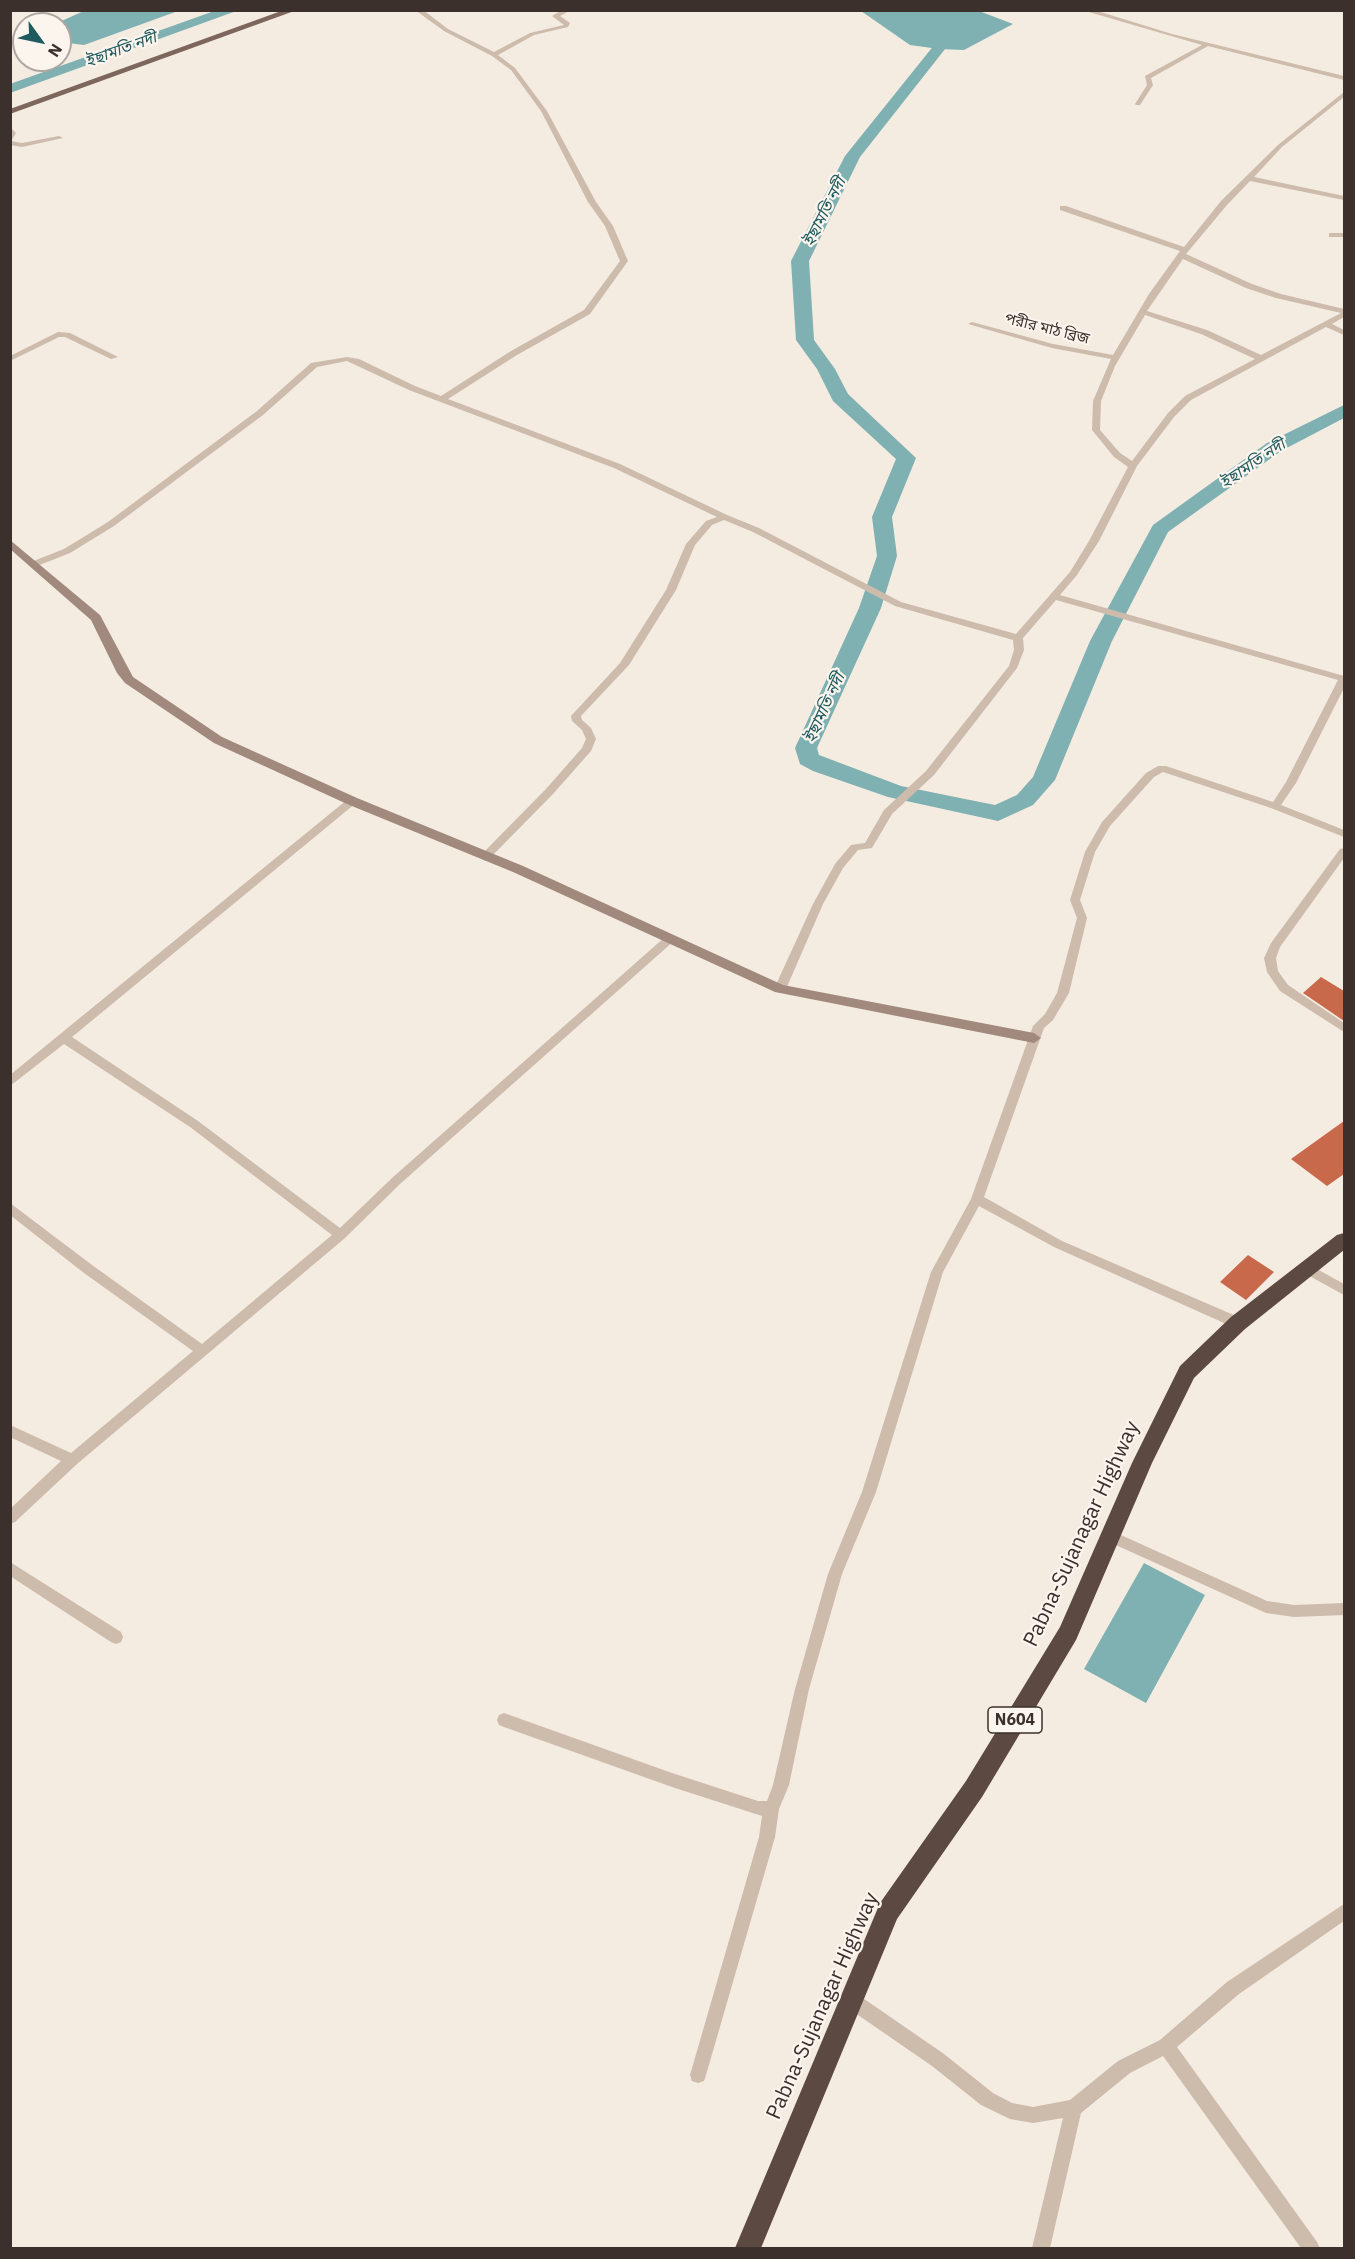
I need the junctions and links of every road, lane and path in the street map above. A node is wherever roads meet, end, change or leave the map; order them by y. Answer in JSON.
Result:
{"nodes":[{"id":1,"x":293,"y":10,"type":"edge"},
{"id":2,"x":418,"y":10,"type":"edge"},
{"id":3,"x":568,"y":10,"type":"edge"},
{"id":4,"x":1085,"y":10,"type":"edge"},
{"id":5,"x":1208,"y":44,"type":"junction"},
{"id":6,"x":494,"y":56,"type":"junction"},
{"id":7,"x":1344,"y":78,"type":"edge"},
{"id":8,"x":1344,"y":94,"type":"edge"},
{"id":9,"x":1138,"y":104,"type":"dead end"},
{"id":10,"x":10,"y":112,"type":"edge"},
{"id":11,"x":10,"y":129,"type":"edge"},
{"id":12,"x":59,"y":138,"type":"dead end"},
{"id":13,"x":10,"y":141,"type":"edge"},
{"id":14,"x":1248,"y":178,"type":"junction"},
{"id":15,"x":1344,"y":198,"type":"edge"},
{"id":16,"x":1063,"y":208,"type":"dead end"},
{"id":17,"x":1332,"y":235,"type":"dead end"},
{"id":18,"x":1344,"y":235,"type":"edge"},
{"id":19,"x":1183,"y":253,"type":"junction"},
{"id":20,"x":1143,"y":312,"type":"junction"},
{"id":21,"x":1344,"y":313,"type":"edge"},
{"id":22,"x":972,"y":324,"type":"dead end"},
{"id":23,"x":1327,"y":324,"type":"junction"},
{"id":24,"x":1344,"y":333,"type":"edge"},
{"id":25,"x":114,"y":357,"type":"dead end"},
{"id":26,"x":1116,"y":358,"type":"junction"},
{"id":27,"x":1260,"y":358,"type":"junction"},
{"id":28,"x":10,"y":359,"type":"edge"},
{"id":29,"x":442,"y":399,"type":"junction"},
{"id":30,"x":1133,"y":466,"type":"junction"},
{"id":31,"x":724,"y":517,"type":"junction"},
{"id":32,"x":10,"y":543,"type":"edge"},
{"id":33,"x":34,"y":564,"type":"junction"},
{"id":34,"x":1054,"y":596,"type":"junction"},
{"id":35,"x":1018,"y":638,"type":"junction"},
{"id":36,"x":1344,"y":679,"type":"edge"},
{"id":37,"x":352,"y":801,"type":"junction"},
{"id":38,"x":1275,"y":806,"type":"junction"},
{"id":39,"x":1344,"y":834,"type":"edge"},
{"id":40,"x":1344,"y":851,"type":"edge"},
{"id":41,"x":485,"y":857,"type":"junction"},
{"id":42,"x":669,"y":939,"type":"junction"},
{"id":43,"x":780,"y":989,"type":"junction"},
{"id":44,"x":1344,"y":1028,"type":"edge"},
{"id":45,"x":1034,"y":1038,"type":"junction"},
{"id":46,"x":66,"y":1039,"type":"junction"},
{"id":47,"x":10,"y":1082,"type":"edge"},
{"id":48,"x":977,"y":1199,"type":"junction"},
{"id":49,"x":10,"y":1208,"type":"edge"},
{"id":50,"x":341,"y":1235,"type":"junction"},
{"id":51,"x":1344,"y":1240,"type":"edge"},
{"id":52,"x":1308,"y":1269,"type":"junction"},
{"id":53,"x":1344,"y":1290,"type":"edge"},
{"id":54,"x":1238,"y":1323,"type":"junction"},
{"id":55,"x":202,"y":1351,"type":"junction"},
{"id":56,"x":10,"y":1430,"type":"edge"},
{"id":57,"x":72,"y":1460,"type":"junction"},
{"id":58,"x":10,"y":1518,"type":"edge"},
{"id":59,"x":1112,"y":1537,"type":"junction"},
{"id":60,"x":10,"y":1568,"type":"edge"},
{"id":61,"x":1344,"y":1609,"type":"edge"},
{"id":62,"x":116,"y":1637,"type":"dead end"},
{"id":63,"x":504,"y":1720,"type":"dead end"},
{"id":64,"x":771,"y":1809,"type":"junction"},
{"id":65,"x":1344,"y":1912,"type":"edge"},
{"id":66,"x":851,"y":2000,"type":"junction"},
{"id":67,"x":1167,"y":2046,"type":"junction"},
{"id":68,"x":698,"y":2075,"type":"dead end"},
{"id":69,"x":1074,"y":2108,"type":"junction"},
{"id":70,"x":748,"y":2248,"type":"edge"},
{"id":71,"x":1041,"y":2248,"type":"edge"},
{"id":72,"x":1311,"y":2248,"type":"edge"}],
"edges":[{"from":1,"to":10,"type":"main road"},
{"from":2,"to":6,"type":"street"},
{"from":3,"to":6,"type":"street"},
{"from":4,"to":5,"type":"street"},
{"from":5,"to":7,"type":"street"},
{"from":5,"to":9,"type":"street"},
{"from":6,"to":29,"type":"street"},
{"from":8,"to":14,"type":"street"},
{"from":11,"to":13,"type":"street"},
{"from":12,"to":13,"type":"street"},
{"from":14,"to":15,"type":"street"},
{"from":14,"to":19,"type":"street"},
{"from":16,"to":19,"type":"street"},
{"from":17,"to":18,"type":"street"},
{"from":19,"to":20,"type":"street"},
{"from":19,"to":21,"type":"street"},
{"from":20,"to":26,"type":"street"},
{"from":20,"to":27,"type":"street"},
{"from":21,"to":23,"type":"street"},
{"from":22,"to":26,"type":"street","name":"পরীর মাঠ ব্রিজ"},
{"from":23,"to":24,"type":"street"},
{"from":23,"to":27,"type":"street"},
{"from":25,"to":28,"type":"street"},
{"from":26,"to":30,"type":"street"},
{"from":27,"to":30,"type":"street"},
{"from":29,"to":31,"type":"street"},
{"from":29,"to":33,"type":"street"},
{"from":30,"to":34,"type":"street"},
{"from":31,"to":35,"type":"street"},
{"from":31,"to":41,"type":"street"},
{"from":32,"to":33,"type":"street"},
{"from":33,"to":37,"type":"street"},
{"from":34,"to":35,"type":"street"},
{"from":34,"to":36,"type":"street"},
{"from":35,"to":43,"type":"street"},
{"from":36,"to":38,"type":"street"},
{"from":37,"to":41,"type":"street"},
{"from":37,"to":46,"type":"street"},
{"from":38,"to":39,"type":"street"},
{"from":38,"to":45,"type":"street"},
{"from":40,"to":44,"type":"street"},
{"from":41,"to":42,"type":"street"},
{"from":42,"to":43,"type":"street"},
{"from":42,"to":50,"type":"street"},
{"from":43,"to":45,"type":"street"},
{"from":45,"to":48,"type":"street"},
{"from":46,"to":47,"type":"street"},
{"from":46,"to":50,"type":"street"},
{"from":48,"to":54,"type":"street"},
{"from":48,"to":64,"type":"street"},
{"from":49,"to":55,"type":"street"},
{"from":50,"to":55,"type":"street"},
{"from":51,"to":52,"type":"highway","name":"Pabna-Sujanagar Highway","number":"N604"},
{"from":52,"to":53,"type":"street"},
{"from":52,"to":54,"type":"highway","name":"Pabna-Sujanagar Highway","number":"N604"},
{"from":54,"to":59,"type":"highway","name":"Pabna-Sujanagar Highway","number":"N604"},
{"from":55,"to":57,"type":"street"},
{"from":56,"to":57,"type":"street"},
{"from":57,"to":58,"type":"street"},
{"from":59,"to":61,"type":"street"},
{"from":59,"to":66,"type":"highway","name":"Pabna-Sujanagar Highway","number":"N604"},
{"from":60,"to":62,"type":"street"},
{"from":63,"to":64,"type":"street"},
{"from":64,"to":68,"type":"street"},
{"from":65,"to":67,"type":"street"},
{"from":66,"to":69,"type":"street"},
{"from":66,"to":70,"type":"highway","name":"Pabna-Sujanagar Highway","number":"N604"},
{"from":67,"to":69,"type":"street"},
{"from":67,"to":72,"type":"street"},
{"from":69,"to":71,"type":"street"}]}
